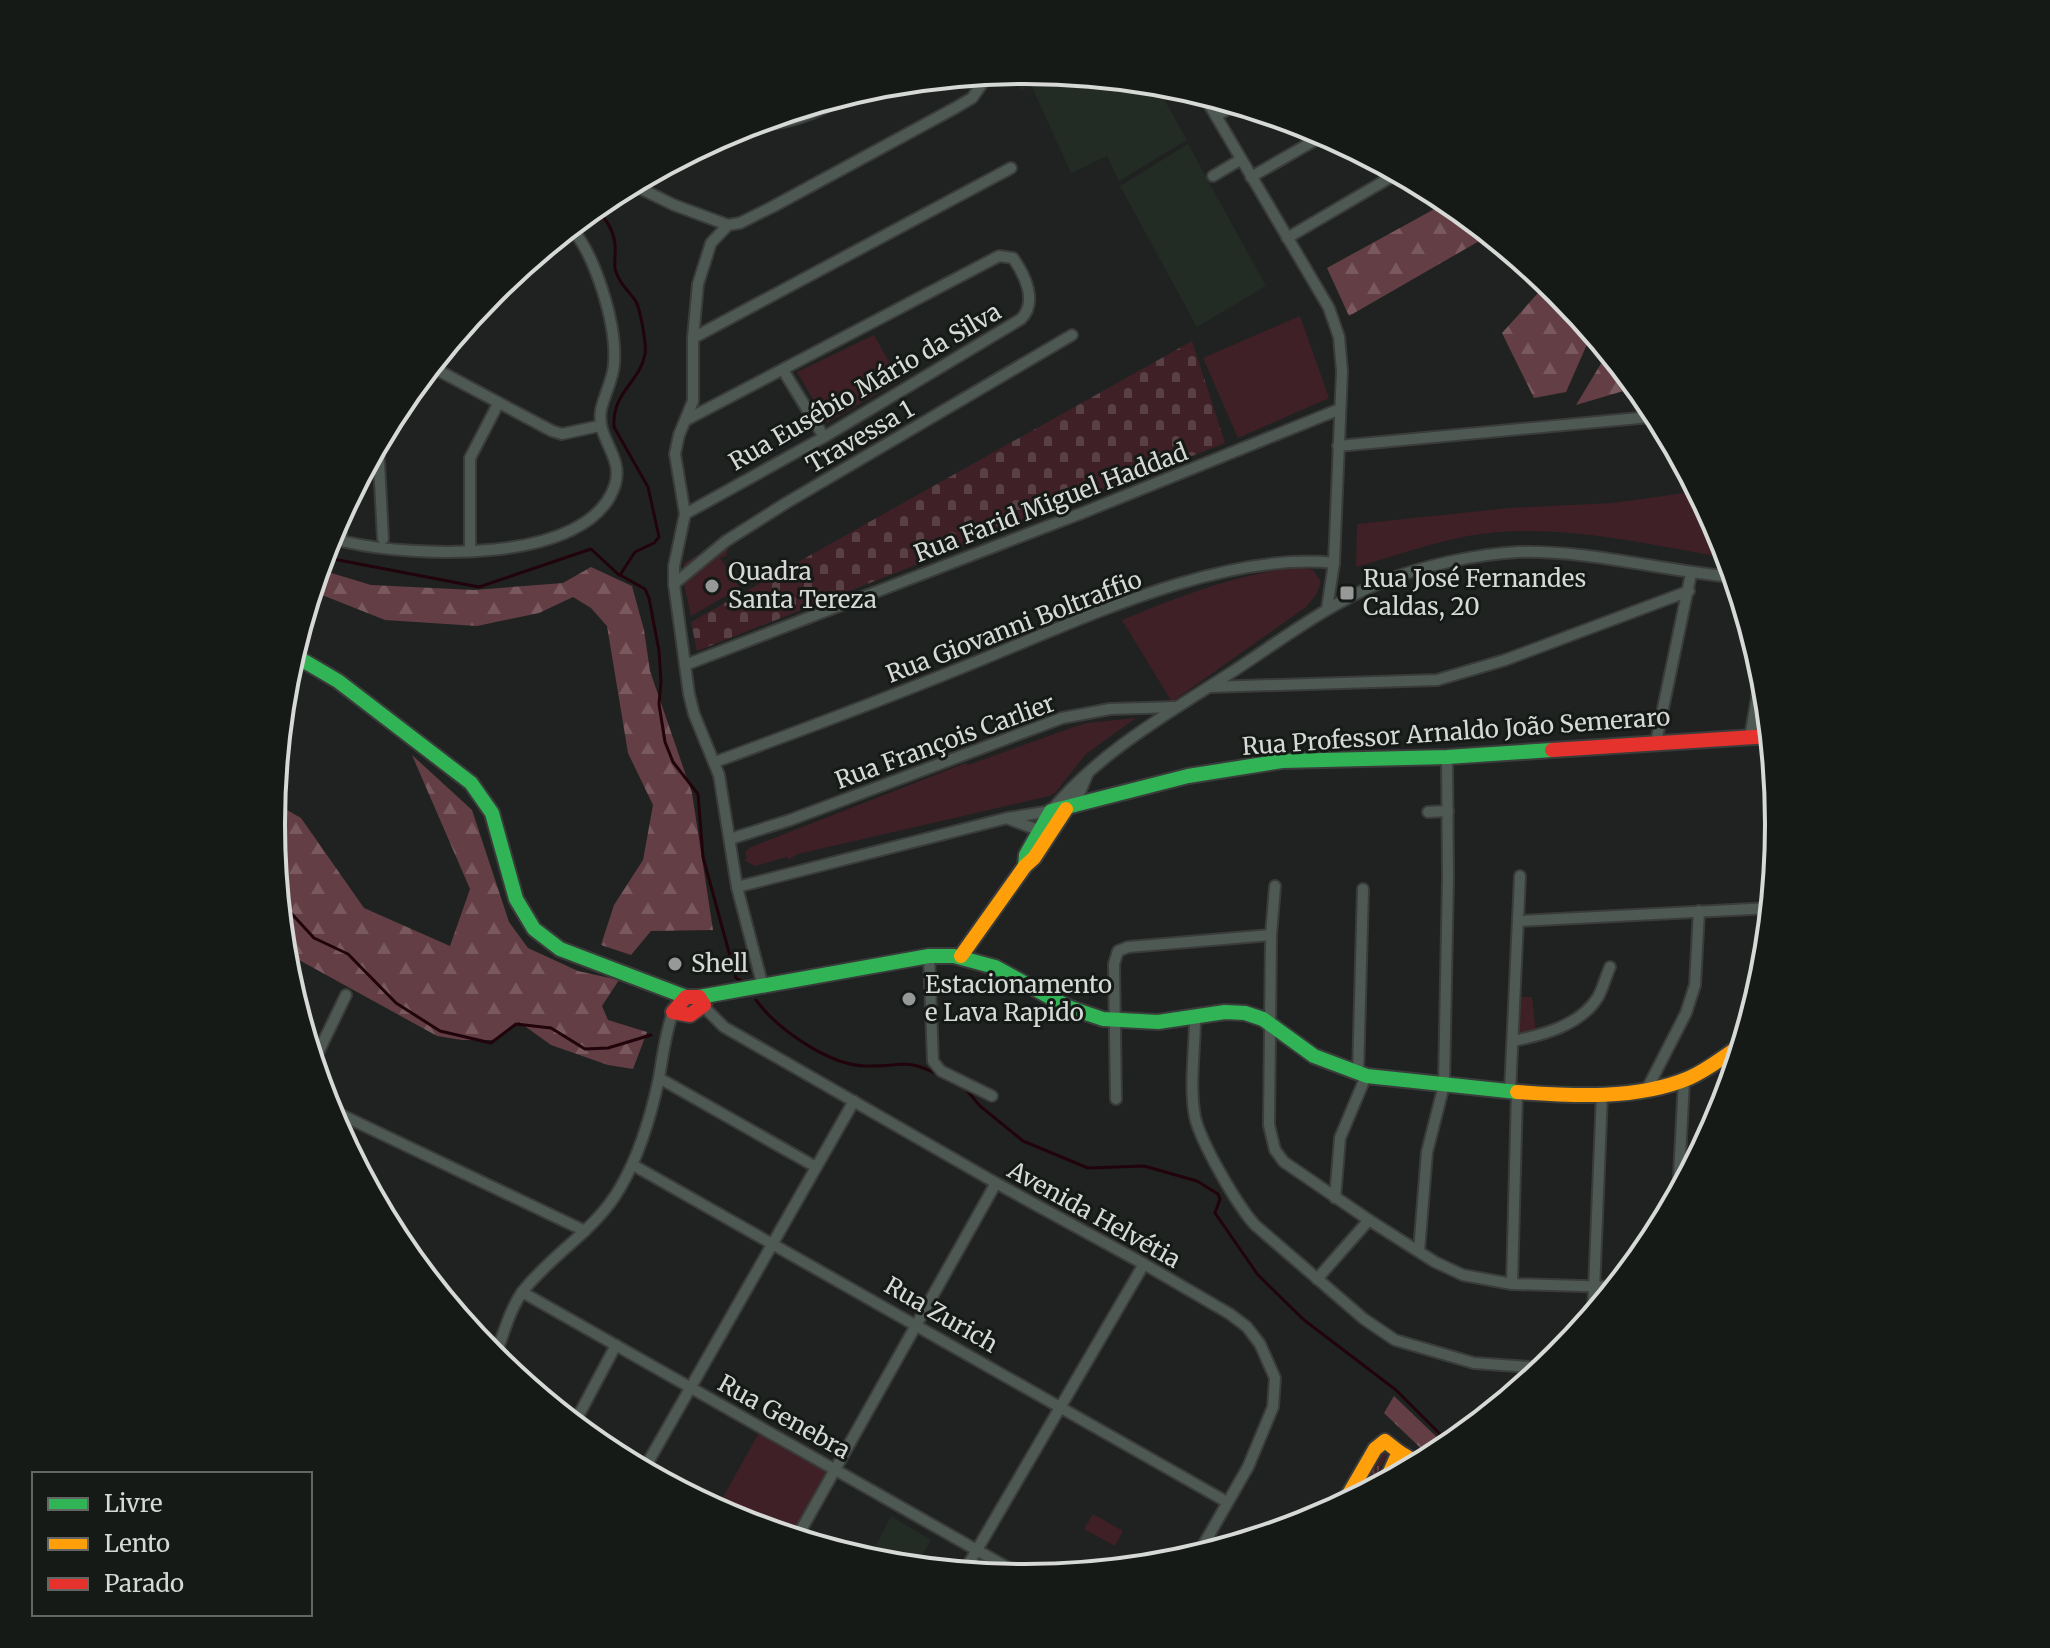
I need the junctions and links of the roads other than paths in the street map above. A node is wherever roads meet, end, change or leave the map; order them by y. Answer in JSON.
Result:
{"nodes":[{"id":1,"x":981,"y":86,"type":"edge"},
{"id":2,"x":1211,"y":108,"type":"edge"},
{"id":3,"x":1224,"y":111,"type":"edge"},
{"id":4,"x":1216,"y":116,"type":"junction"},
{"id":5,"x":1312,"y":142,"type":"edge"},
{"id":6,"x":1240,"y":160,"type":"junction"},
{"id":7,"x":1011,"y":168,"type":"dead end"},
{"id":8,"x":1213,"y":176,"type":"dead end"},
{"id":9,"x":1251,"y":177,"type":"junction"},
{"id":10,"x":1388,"y":179,"type":"edge"},
{"id":11,"x":644,"y":190,"type":"edge"},
{"id":12,"x":728,"y":225,"type":"junction"},
{"id":13,"x":577,"y":236,"type":"edge"},
{"id":14,"x":1287,"y":238,"type":"junction"},
{"id":15,"x":1072,"y":335,"type":"dead end"},
{"id":16,"x":693,"y":338,"type":"junction"},
{"id":17,"x":783,"y":370,"type":"junction"},
{"id":18,"x":440,"y":372,"type":"edge"},
{"id":19,"x":498,"y":404,"type":"junction"},
{"id":20,"x":1340,"y":409,"type":"junction"},
{"id":21,"x":1643,"y":418,"type":"edge"},
{"id":22,"x":686,"y":420,"type":"junction"},
{"id":23,"x":599,"y":426,"type":"junction"},
{"id":24,"x":824,"y":437,"type":"junction"},
{"id":25,"x":1338,"y":446,"type":"junction"},
{"id":26,"x":379,"y":463,"type":"edge"},
{"id":27,"x":685,"y":514,"type":"junction"},
{"id":28,"x":383,"y":539,"type":"dead end"},
{"id":29,"x":341,"y":540,"type":"edge"},
{"id":30,"x":470,"y":551,"type":"junction"},
{"id":31,"x":1334,"y":563,"type":"junction"},
{"id":32,"x":1691,"y":574,"type":"junction"},
{"id":33,"x":1722,"y":576,"type":"edge"},
{"id":34,"x":674,"y":584,"type":"junction"},
{"id":35,"x":1689,"y":591,"type":"junction"},
{"id":36,"x":1327,"y":609,"type":"junction"},
{"id":37,"x":303,"y":661,"type":"edge"},
{"id":38,"x":685,"y":665,"type":"junction"},
{"id":39,"x":1208,"y":687,"type":"junction"},
{"id":40,"x":1755,"y":706,"type":"edge"},
{"id":41,"x":1179,"y":707,"type":"junction"},
{"id":42,"x":1750,"y":737,"type":"junction"},
{"id":43,"x":1760,"y":737,"type":"edge"},
{"id":44,"x":1656,"y":742,"type":"junction"},
{"id":45,"x":1447,"y":757,"type":"junction"},
{"id":46,"x":715,"y":762,"type":"junction"},
{"id":47,"x":1059,"y":810,"type":"junction"},
{"id":48,"x":1448,"y":811,"type":"junction"},
{"id":49,"x":1428,"y":812,"type":"dead end"},
{"id":50,"x":1007,"y":818,"type":"junction"},
{"id":51,"x":1045,"y":830,"type":"junction"},
{"id":52,"x":730,"y":839,"type":"junction"},
{"id":53,"x":1520,"y":876,"type":"dead end"},
{"id":54,"x":1275,"y":886,"type":"dead end"},
{"id":55,"x":737,"y":887,"type":"junction"},
{"id":56,"x":1363,"y":889,"type":"dead end"},
{"id":57,"x":1760,"y":908,"type":"edge"},
{"id":58,"x":1699,"y":911,"type":"junction"},
{"id":59,"x":1519,"y":921,"type":"junction"},
{"id":60,"x":1271,"y":935,"type":"junction"},
{"id":61,"x":929,"y":956,"type":"junction"},
{"id":62,"x":961,"y":956,"type":"junction"},
{"id":63,"x":1610,"y":967,"type":"dead end"},
{"id":64,"x":763,"y":987,"type":"junction"},
{"id":65,"x":346,"y":995,"type":"dead end"},
{"id":66,"x":690,"y":1007,"type":"junction"},
{"id":67,"x":1195,"y":1018,"type":"junction"},
{"id":68,"x":1115,"y":1021,"type":"junction"},
{"id":69,"x":1270,"y":1023,"type":"junction"},
{"id":70,"x":1513,"y":1041,"type":"junction"},
{"id":71,"x":320,"y":1049,"type":"edge"},
{"id":72,"x":1729,"y":1053,"type":"edge"},
{"id":73,"x":1362,"y":1075,"type":"junction"},
{"id":74,"x":659,"y":1078,"type":"junction"},
{"id":75,"x":1684,"y":1080,"type":"junction"},
{"id":76,"x":1444,"y":1085,"type":"junction"},
{"id":77,"x":1647,"y":1089,"type":"junction"},
{"id":78,"x":1514,"y":1092,"type":"junction"},
{"id":79,"x":1602,"y":1094,"type":"junction"},
{"id":80,"x":992,"y":1096,"type":"dead end"},
{"id":81,"x":1116,"y":1099,"type":"dead end"},
{"id":82,"x":854,"y":1101,"type":"junction"},
{"id":83,"x":345,"y":1117,"type":"edge"},
{"id":84,"x":633,"y":1165,"type":"junction"},
{"id":85,"x":816,"y":1167,"type":"junction"},
{"id":86,"x":1679,"y":1169,"type":"edge"},
{"id":87,"x":996,"y":1183,"type":"junction"},
{"id":88,"x":1335,"y":1198,"type":"junction"},
{"id":89,"x":1369,"y":1220,"type":"junction"},
{"id":90,"x":585,"y":1231,"type":"junction"},
{"id":91,"x":771,"y":1243,"type":"junction"},
{"id":92,"x":1419,"y":1251,"type":"junction"},
{"id":93,"x":1144,"y":1264,"type":"junction"},
{"id":94,"x":1317,"y":1279,"type":"junction"},
{"id":95,"x":1512,"y":1284,"type":"junction"},
{"id":96,"x":1595,"y":1287,"type":"junction"},
{"id":97,"x":1601,"y":1287,"type":"edge"},
{"id":98,"x":522,"y":1292,"type":"junction"},
{"id":99,"x":1594,"y":1296,"type":"edge"},
{"id":100,"x":917,"y":1324,"type":"junction"},
{"id":101,"x":500,"y":1345,"type":"edge"},
{"id":102,"x":616,"y":1345,"type":"junction"},
{"id":103,"x":1527,"y":1367,"type":"edge"},
{"id":104,"x":690,"y":1387,"type":"junction"},
{"id":105,"x":1061,"y":1407,"type":"junction"},
{"id":106,"x":579,"y":1414,"type":"edge"},
{"id":107,"x":1399,"y":1452,"type":"junction"},
{"id":108,"x":1407,"y":1457,"type":"edge"},
{"id":109,"x":649,"y":1461,"type":"edge"},
{"id":110,"x":1395,"y":1465,"type":"edge"},
{"id":111,"x":835,"y":1469,"type":"junction"},
{"id":112,"x":1354,"y":1487,"type":"edge"},
{"id":113,"x":1227,"y":1502,"type":"junction"},
{"id":114,"x":801,"y":1529,"type":"edge"},
{"id":115,"x":1205,"y":1542,"type":"edge"},
{"id":116,"x":976,"y":1549,"type":"junction"},
{"id":117,"x":970,"y":1561,"type":"edge"},
{"id":118,"x":1000,"y":1563,"type":"edge"}],
"edges":[{"from":1,"to":12,"type":"street"},
{"from":2,"to":4,"type":"street"},
{"from":3,"to":4,"type":"street"},
{"from":4,"to":6,"type":"street"},
{"from":5,"to":9,"type":"street"},
{"from":6,"to":8,"type":"street"},
{"from":6,"to":9,"type":"street"},
{"from":7,"to":16,"type":"street"},
{"from":9,"to":14,"type":"street"},
{"from":10,"to":14,"type":"street"},
{"from":11,"to":12,"type":"street"},
{"from":12,"to":16,"type":"street"},
{"from":13,"to":23,"type":"street"},
{"from":14,"to":20,"type":"street"},
{"from":15,"to":34,"type":"street","name":"Travessa 1"},
{"from":16,"to":22,"type":"street"},
{"from":17,"to":22,"type":"street","name":"Rua Eusébio Mário da Silva"},
{"from":17,"to":24,"type":"street"},
{"from":17,"to":24,"type":"street","name":"Rua Eusébio Mário da Silva"},
{"from":18,"to":19,"type":"street"},
{"from":19,"to":23,"type":"street"},
{"from":19,"to":30,"type":"street"},
{"from":20,"to":25,"type":"street"},
{"from":20,"to":38,"type":"street","name":"Rua Farid Miguel Haddad"},
{"from":21,"to":25,"type":"street"},
{"from":22,"to":27,"type":"street"},
{"from":23,"to":30,"type":"street"},
{"from":24,"to":27,"type":"street","name":"Rua Eusébio Mário da Silva"},
{"from":25,"to":31,"type":"street"},
{"from":26,"to":28,"type":"street"},
{"from":27,"to":34,"type":"street"},
{"from":29,"to":30,"type":"street"},
{"from":31,"to":36,"type":"street"},
{"from":31,"to":46,"type":"street","name":"Rua Giovanni Boltraffio"},
{"from":32,"to":33,"type":"street"},
{"from":32,"to":35,"type":"street"},
{"from":32,"to":36,"type":"street"},
{"from":34,"to":38,"type":"street"},
{"from":35,"to":39,"type":"street"},
{"from":35,"to":44,"type":"street"},
{"from":36,"to":39,"type":"street"},
{"from":37,"to":66,"type":"main road"},
{"from":38,"to":46,"type":"street"},
{"from":39,"to":41,"type":"street"},
{"from":40,"to":42,"type":"street"},
{"from":41,"to":47,"type":"street"},
{"from":41,"to":52,"type":"street","name":"Rua François Carlier"},
{"from":42,"to":43,"type":"main road","name":"Rua Professor Arnaldo João Semeraro"},
{"from":42,"to":44,"type":"main road","name":"Rua Professor Arnaldo João Semeraro"},
{"from":44,"to":45,"type":"main road","name":"Rua Professor Arnaldo João Semeraro"},
{"from":45,"to":47,"type":"main road","name":"Rua Professor Arnaldo João Semeraro"},
{"from":45,"to":48,"type":"street"},
{"from":46,"to":52,"type":"street"},
{"from":47,"to":50,"type":"street","name":"Rua Professor Arnaldo João Semeraro"},
{"from":47,"to":51,"type":"main road"},
{"from":48,"to":49,"type":"street"},
{"from":48,"to":76,"type":"street"},
{"from":50,"to":51,"type":"street"},
{"from":50,"to":55,"type":"street","name":"Rua Professor Arnaldo João Semeraro"},
{"from":51,"to":62,"type":"main road"},
{"from":52,"to":55,"type":"street"},
{"from":53,"to":59,"type":"street"},
{"from":54,"to":60,"type":"street"},
{"from":55,"to":64,"type":"street"},
{"from":56,"to":73,"type":"street"},
{"from":57,"to":58,"type":"street"},
{"from":58,"to":59,"type":"street"},
{"from":58,"to":77,"type":"street"},
{"from":59,"to":70,"type":"street"},
{"from":60,"to":68,"type":"street"},
{"from":60,"to":69,"type":"street"},
{"from":61,"to":62,"type":"main road"},
{"from":61,"to":64,"type":"main road"},
{"from":61,"to":80,"type":"street"},
{"from":62,"to":68,"type":"main road"},
{"from":63,"to":70,"type":"street"},
{"from":64,"to":66,"type":"main road"},
{"from":65,"to":71,"type":"street"},
{"from":66,"to":74,"type":"street"},
{"from":66,"to":82,"type":"street","name":"Avenida Helvétia"},
{"from":67,"to":68,"type":"main road"},
{"from":67,"to":69,"type":"main road"},
{"from":67,"to":94,"type":"street"},
{"from":68,"to":81,"type":"street"},
{"from":69,"to":73,"type":"main road"},
{"from":69,"to":88,"type":"street"},
{"from":70,"to":78,"type":"street"},
{"from":72,"to":75,"type":"main road"},
{"from":73,"to":76,"type":"main road"},
{"from":73,"to":88,"type":"street"},
{"from":74,"to":84,"type":"street"},
{"from":74,"to":85,"type":"street"},
{"from":75,"to":77,"type":"main road"},
{"from":75,"to":86,"type":"street"},
{"from":76,"to":78,"type":"main road"},
{"from":76,"to":92,"type":"street"},
{"from":77,"to":79,"type":"main road"},
{"from":78,"to":79,"type":"main road"},
{"from":78,"to":95,"type":"street"},
{"from":79,"to":96,"type":"street"},
{"from":82,"to":85,"type":"street"},
{"from":82,"to":87,"type":"street","name":"Avenida Helvétia"},
{"from":83,"to":90,"type":"street"},
{"from":84,"to":90,"type":"street"},
{"from":84,"to":91,"type":"street","name":"Rua Zurich"},
{"from":85,"to":91,"type":"street"},
{"from":87,"to":93,"type":"street","name":"Avenida Helvétia"},
{"from":87,"to":100,"type":"street"},
{"from":88,"to":89,"type":"street"},
{"from":89,"to":92,"type":"street"},
{"from":89,"to":94,"type":"street"},
{"from":90,"to":98,"type":"street"},
{"from":91,"to":100,"type":"street","name":"Rua Zurich"},
{"from":91,"to":104,"type":"street"},
{"from":92,"to":95,"type":"street"},
{"from":93,"to":105,"type":"street"},
{"from":93,"to":113,"type":"street","name":"Avenida Helvétia"},
{"from":94,"to":103,"type":"street"},
{"from":95,"to":96,"type":"street"},
{"from":96,"to":97,"type":"street"},
{"from":96,"to":99,"type":"street"},
{"from":98,"to":101,"type":"street"},
{"from":98,"to":102,"type":"street","name":"Rua Genebra"},
{"from":100,"to":105,"type":"street","name":"Rua Zurich"},
{"from":100,"to":111,"type":"street"},
{"from":102,"to":104,"type":"street","name":"Rua Genebra"},
{"from":102,"to":106,"type":"street"},
{"from":104,"to":109,"type":"street"},
{"from":104,"to":111,"type":"street","name":"Rua Genebra"},
{"from":105,"to":113,"type":"street","name":"Rua Zurich"},
{"from":105,"to":116,"type":"street"},
{"from":107,"to":108,"type":"main road"},
{"from":107,"to":110,"type":"main road"},
{"from":107,"to":112,"type":"main road"},
{"from":111,"to":114,"type":"street"},
{"from":111,"to":116,"type":"street","name":"Rua Genebra"},
{"from":113,"to":115,"type":"street","name":"Avenida Helvétia"},
{"from":116,"to":117,"type":"street"},
{"from":116,"to":118,"type":"street","name":"Rua Genebra"}]}
